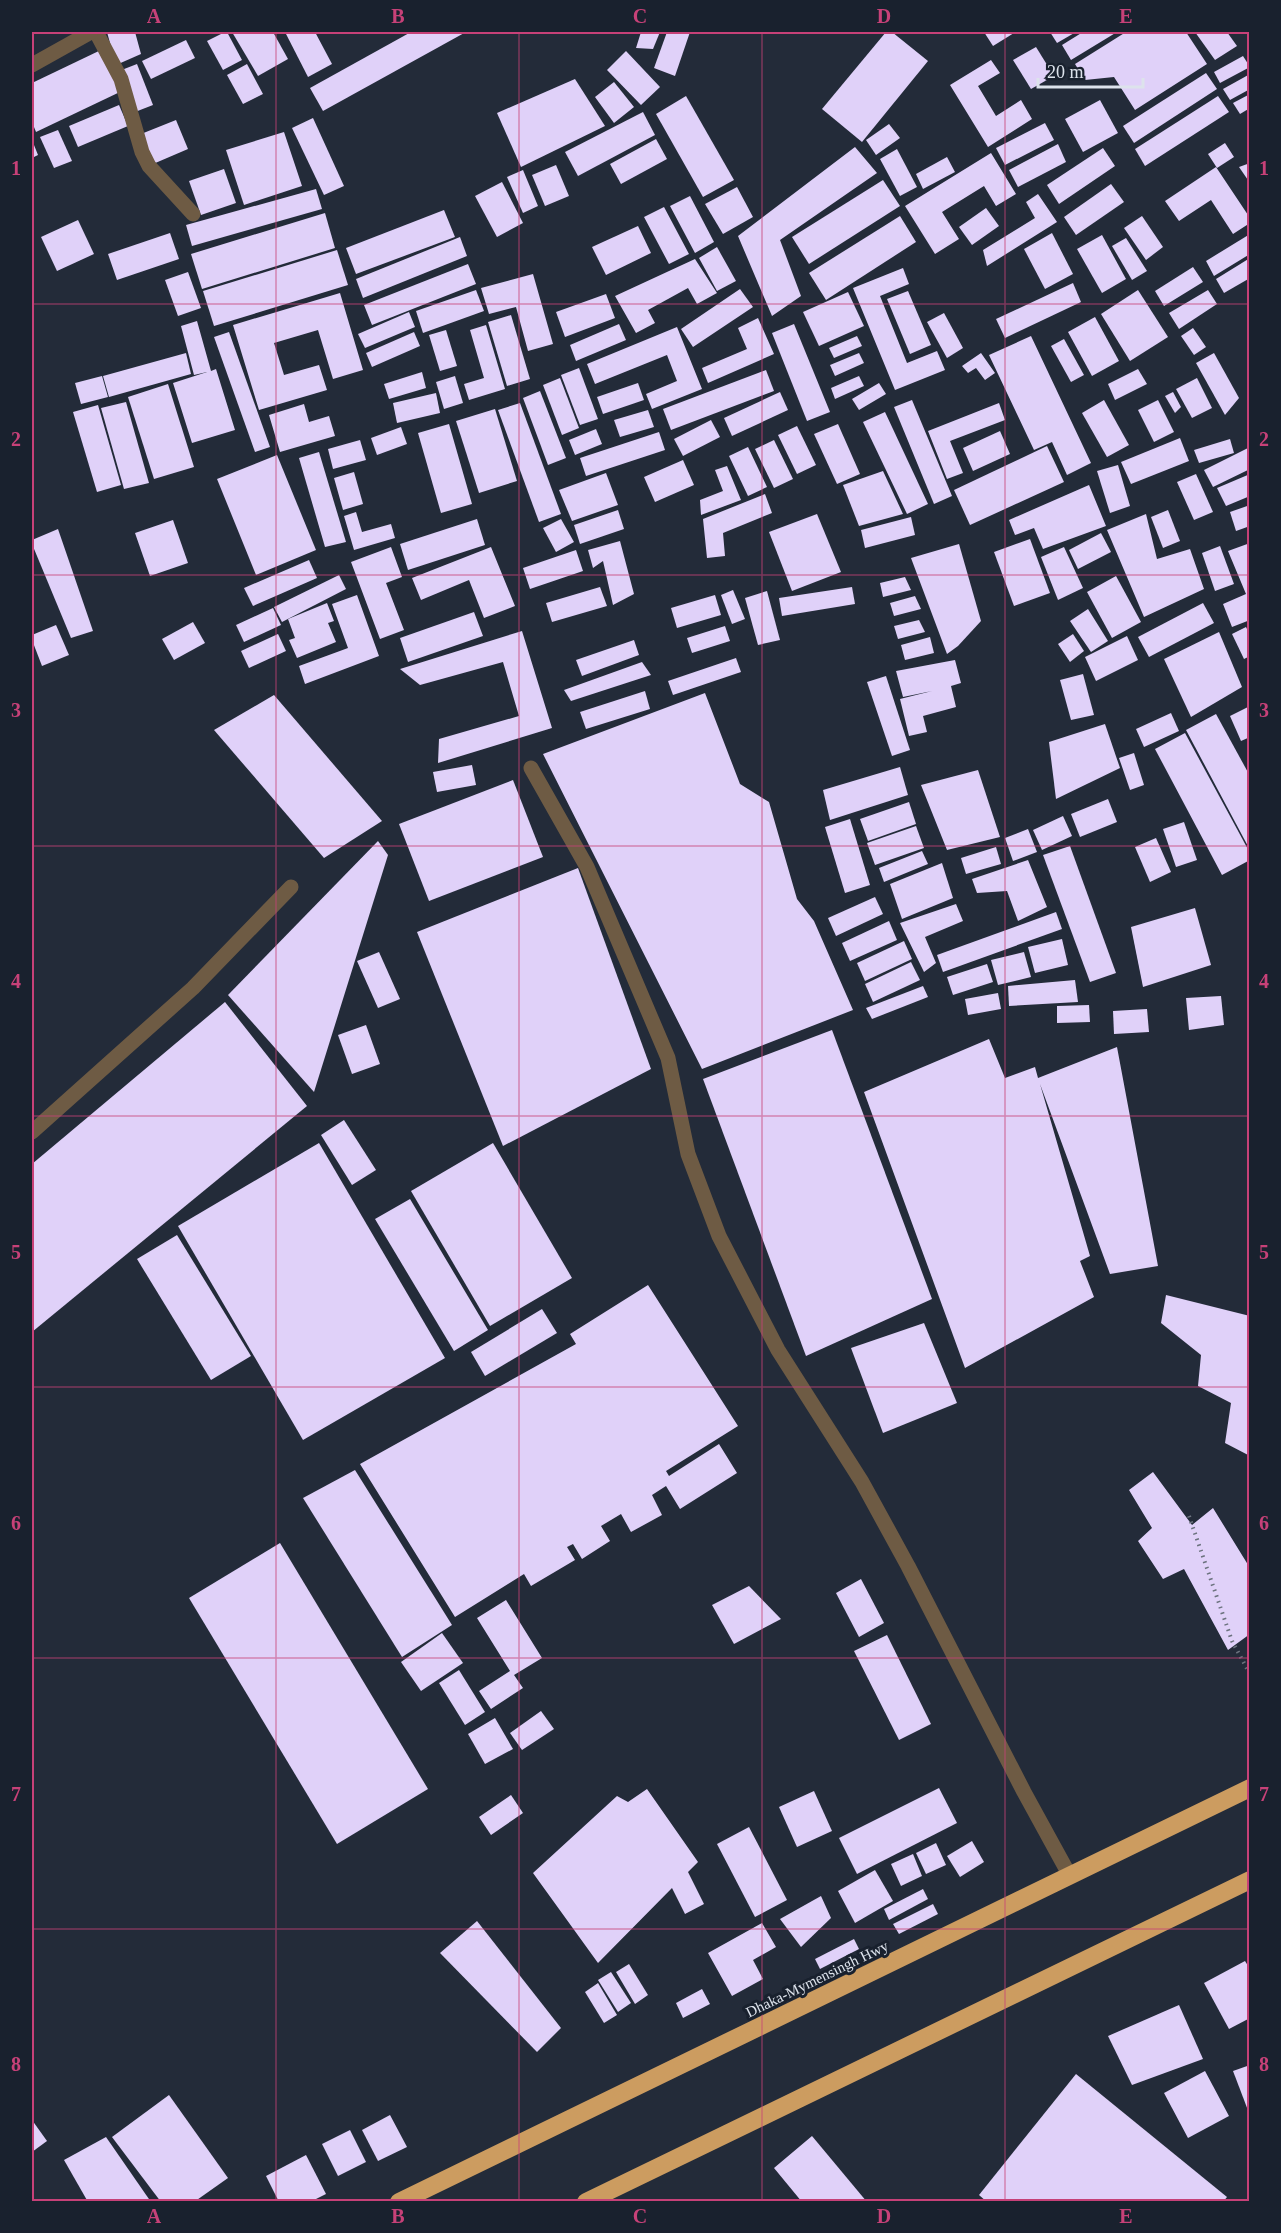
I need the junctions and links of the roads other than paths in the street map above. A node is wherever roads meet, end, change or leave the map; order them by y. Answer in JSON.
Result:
{"nodes":[{"id":1,"x":91,"y":32,"type":"edge"},
{"id":2,"x":96,"y":32,"type":"edge"},
{"id":3,"x":32,"y":65,"type":"edge"},
{"id":4,"x":193,"y":214,"type":"dead end"},
{"id":5,"x":531,"y":768,"type":"dead end"},
{"id":6,"x":291,"y":887,"type":"dead end"},
{"id":7,"x":32,"y":1132,"type":"edge"},
{"id":8,"x":1250,"y":1788,"type":"edge"},
{"id":9,"x":1070,"y":1876,"type":"junction"},
{"id":10,"x":1250,"y":1880,"type":"edge"},
{"id":11,"x":399,"y":2202,"type":"edge"},
{"id":12,"x":586,"y":2202,"type":"edge"}],
"edges":[{"from":1,"to":3,"type":"street"},
{"from":2,"to":4,"type":"street"},
{"from":5,"to":9,"type":"street"},
{"from":6,"to":7,"type":"street"},
{"from":8,"to":9,"type":"highway","name":"Dhaka-Mymensingh Hwy"},
{"from":9,"to":11,"type":"highway","name":"Dhaka-Mymensingh Hwy"},
{"from":10,"to":12,"type":"highway"}]}
